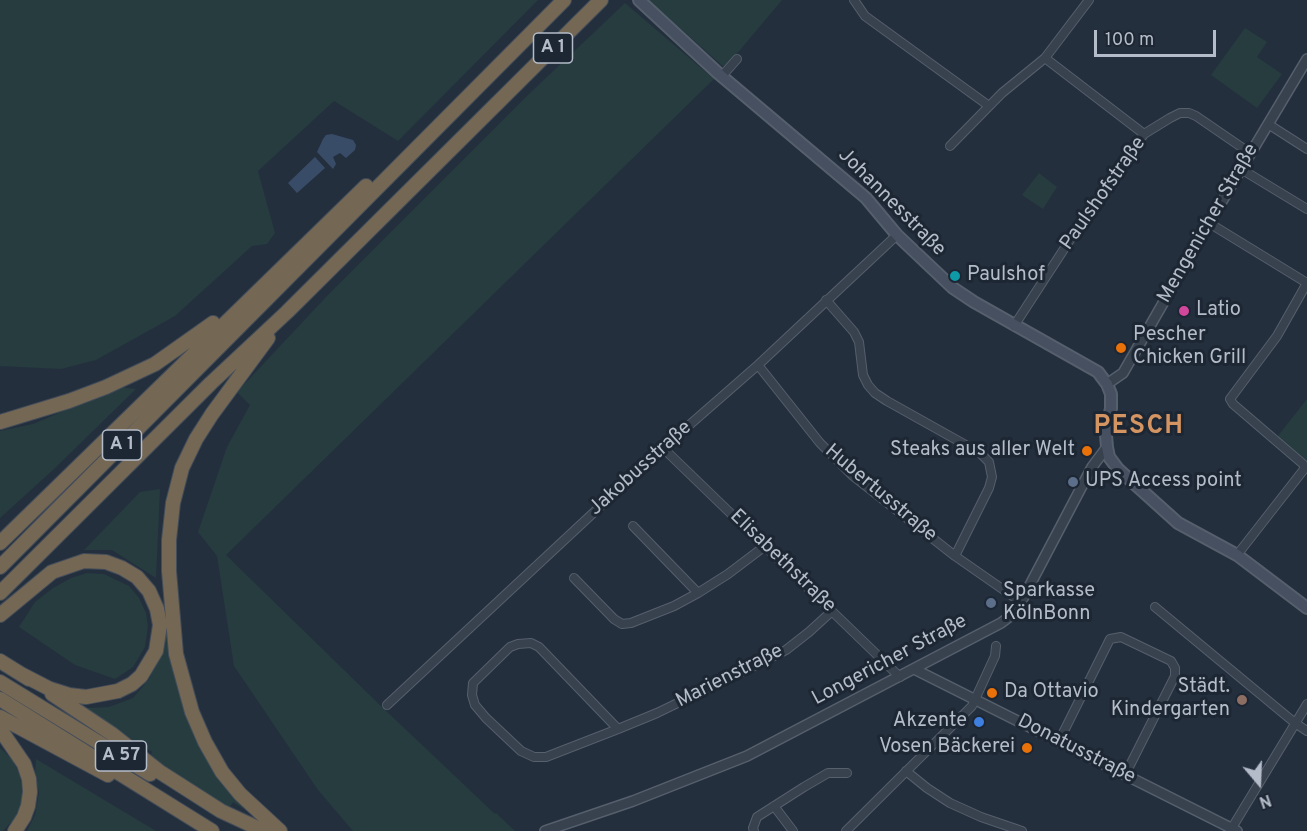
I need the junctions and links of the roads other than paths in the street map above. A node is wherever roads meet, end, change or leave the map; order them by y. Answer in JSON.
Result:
{"nodes":[{"id":1,"x":564,"y":0,"type":"edge"},
{"id":2,"x":601,"y":0,"type":"edge"},
{"id":3,"x":639,"y":0,"type":"edge"},
{"id":4,"x":854,"y":0,"type":"edge"},
{"id":5,"x":1089,"y":0,"type":"edge"},
{"id":6,"x":1045,"y":58,"type":"junction"},
{"id":7,"x":737,"y":59,"type":"dead end"},
{"id":8,"x":1307,"y":59,"type":"edge"},
{"id":9,"x":722,"y":76,"type":"junction"},
{"id":10,"x":470,"y":93,"type":"junction"},
{"id":11,"x":989,"y":106,"type":"junction"},
{"id":12,"x":1268,"y":124,"type":"junction"},
{"id":13,"x":1144,"y":134,"type":"junction"},
{"id":14,"x":950,"y":146,"type":"dead end"},
{"id":15,"x":1307,"y":149,"type":"edge"},
{"id":16,"x":1250,"y":153,"type":"junction"},
{"id":17,"x":1241,"y":169,"type":"junction"},
{"id":18,"x":1307,"y":209,"type":"edge"},
{"id":19,"x":1209,"y":223,"type":"junction"},
{"id":20,"x":897,"y":235,"type":"junction"},
{"id":21,"x":271,"y":277,"type":"junction"},
{"id":22,"x":1307,"y":283,"type":"edge"},
{"id":23,"x":826,"y":300,"type":"junction"},
{"id":24,"x":287,"y":312,"type":"junction"},
{"id":25,"x":1014,"y":326,"type":"junction"},
{"id":26,"x":758,"y":365,"type":"junction"},
{"id":27,"x":1107,"y":384,"type":"junction"},
{"id":28,"x":0,"y":422,"type":"edge"},
{"id":29,"x":1107,"y":447,"type":"junction"},
{"id":30,"x":663,"y":448,"type":"junction"},
{"id":31,"x":85,"y":509,"type":"junction"},
{"id":32,"x":633,"y":526,"type":"dead end"},
{"id":33,"x":0,"y":543,"type":"edge"},
{"id":34,"x":765,"y":546,"type":"junction"},
{"id":35,"x":1237,"y":555,"type":"junction"},
{"id":36,"x":955,"y":556,"type":"junction"},
{"id":37,"x":0,"y":567,"type":"edge"},
{"id":38,"x":574,"y":578,"type":"dead end"},
{"id":39,"x":0,"y":593,"type":"edge"},
{"id":40,"x":698,"y":593,"type":"junction"},
{"id":41,"x":1021,"y":602,"type":"junction"},
{"id":42,"x":1155,"y":607,"type":"dead end"},
{"id":43,"x":1307,"y":608,"type":"edge"},
{"id":44,"x":832,"y":611,"type":"junction"},
{"id":45,"x":0,"y":613,"type":"edge"},
{"id":46,"x":996,"y":646,"type":"dead end"},
{"id":47,"x":0,"y":661,"type":"edge"},
{"id":48,"x":914,"y":669,"type":"junction"},
{"id":49,"x":21,"y":674,"type":"junction"},
{"id":50,"x":900,"y":677,"type":"junction"},
{"id":51,"x":0,"y":682,"type":"edge"},
{"id":52,"x":0,"y":699,"type":"edge"},
{"id":53,"x":975,"y":699,"type":"junction"},
{"id":54,"x":1307,"y":704,"type":"edge"},
{"id":55,"x":387,"y":705,"type":"dead end"},
{"id":56,"x":0,"y":717,"type":"edge"},
{"id":57,"x":1295,"y":723,"type":"junction"},
{"id":58,"x":0,"y":729,"type":"edge"},
{"id":59,"x":618,"y":729,"type":"junction"},
{"id":60,"x":1307,"y":731,"type":"edge"},
{"id":61,"x":1059,"y":741,"type":"junction"},
{"id":62,"x":906,"y":771,"type":"junction"},
{"id":63,"x":847,"y":772,"type":"dead end"},
{"id":64,"x":1125,"y":775,"type":"junction"},
{"id":65,"x":167,"y":803,"type":"junction"},
{"id":66,"x":774,"y":806,"type":"junction"},
{"id":67,"x":1233,"y":830,"type":"edge"},
{"id":68,"x":15,"y":831,"type":"edge"},
{"id":69,"x":212,"y":831,"type":"edge"},
{"id":70,"x":241,"y":831,"type":"edge"},
{"id":71,"x":264,"y":831,"type":"edge"},
{"id":72,"x":280,"y":831,"type":"edge"},
{"id":73,"x":545,"y":831,"type":"edge"},
{"id":74,"x":754,"y":831,"type":"edge"},
{"id":75,"x":793,"y":831,"type":"edge"},
{"id":76,"x":846,"y":831,"type":"edge"},
{"id":77,"x":1022,"y":831,"type":"edge"}],
"edges":[{"from":1,"to":10,"type":"highway","number":"A 1"},
{"from":2,"to":24,"type":"highway","number":"A 1"},
{"from":3,"to":9,"type":"main road","name":"Johannesstraße"},
{"from":4,"to":11,"type":"street"},
{"from":5,"to":6,"type":"street"},
{"from":6,"to":11,"type":"street"},
{"from":6,"to":13,"type":"street"},
{"from":7,"to":9,"type":"street"},
{"from":8,"to":12,"type":"street","name":"Mengenicher Straße"},
{"from":9,"to":20,"type":"main road","name":"Johannesstraße"},
{"from":10,"to":21,"type":"highway"},
{"from":10,"to":37,"type":"highway","number":"A 1"},
{"from":11,"to":14,"type":"street"},
{"from":12,"to":15,"type":"street"},
{"from":12,"to":16,"type":"street","name":"Mengenicher Straße"},
{"from":13,"to":16,"type":"street","name":"Paulshofstraße"},
{"from":13,"to":25,"type":"street","name":"Paulshofstraße"},
{"from":16,"to":17,"type":"street","name":"Mengenicher Straße"},
{"from":17,"to":18,"type":"street"},
{"from":17,"to":19,"type":"street","name":"Mengenicher Straße"},
{"from":19,"to":22,"type":"street"},
{"from":19,"to":27,"type":"street","name":"Mengenicher Straße"},
{"from":20,"to":23,"type":"street","name":"Jakobusstraße"},
{"from":20,"to":25,"type":"main road","name":"Johannesstraße"},
{"from":21,"to":28,"type":"highway"},
{"from":21,"to":33,"type":"highway"},
{"from":22,"to":35,"type":"street"},
{"from":23,"to":26,"type":"street","name":"Jakobusstraße"},
{"from":23,"to":36,"type":"street"},
{"from":24,"to":31,"type":"highway","number":"A 1"},
{"from":24,"to":72,"type":"highway"},
{"from":25,"to":27,"type":"main road","name":"Johannesstraße"},
{"from":26,"to":30,"type":"street","name":"Jakobusstraße"},
{"from":26,"to":36,"type":"street","name":"Hubertusstraße"},
{"from":27,"to":29,"type":"main road"},
{"from":29,"to":35,"type":"main road"},
{"from":29,"to":41,"type":"street","name":"Longericher Straße"},
{"from":30,"to":34,"type":"street","name":"Elisabethstraße"},
{"from":30,"to":55,"type":"street","name":"Jakobusstraße"},
{"from":31,"to":39,"type":"highway","number":"A 1"},
{"from":31,"to":45,"type":"highway"},
{"from":32,"to":40,"type":"street"},
{"from":34,"to":40,"type":"street"},
{"from":34,"to":44,"type":"street","name":"Elisabethstraße"},
{"from":35,"to":43,"type":"main road"},
{"from":36,"to":41,"type":"street","name":"Hubertusstraße"},
{"from":38,"to":40,"type":"street"},
{"from":41,"to":48,"type":"street","name":"Longericher Straße"},
{"from":42,"to":57,"type":"street"},
{"from":44,"to":50,"type":"street","name":"Elisabethstraße"},
{"from":44,"to":59,"type":"street","name":"Marienstraße"},
{"from":45,"to":49,"type":"highway"},
{"from":46,"to":53,"type":"street"},
{"from":47,"to":49,"type":"highway"},
{"from":48,"to":50,"type":"street","name":"Longericher Straße"},
{"from":48,"to":53,"type":"street","name":"Donatusstraße"},
{"from":49,"to":71,"type":"highway"},
{"from":50,"to":73,"type":"street","name":"Longericher Straße"},
{"from":51,"to":70,"type":"highway","number":"A 57"},
{"from":52,"to":65,"type":"highway","number":"A 57"},
{"from":53,"to":61,"type":"street","name":"Donatusstraße"},
{"from":53,"to":62,"type":"street"},
{"from":54,"to":57,"type":"street"},
{"from":56,"to":65,"type":"highway"},
{"from":57,"to":60,"type":"street"},
{"from":57,"to":67,"type":"street"},
{"from":58,"to":68,"type":"highway"},
{"from":59,"to":59,"type":"street","name":"Marienstraße"},
{"from":61,"to":64,"type":"street","name":"Donatusstraße"},
{"from":61,"to":64,"type":"street"},
{"from":62,"to":76,"type":"street"},
{"from":62,"to":77,"type":"street"},
{"from":63,"to":66,"type":"street"},
{"from":64,"to":67,"type":"street","name":"Donatusstraße"},
{"from":65,"to":69,"type":"highway","number":"A 57"},
{"from":66,"to":74,"type":"street"},
{"from":66,"to":75,"type":"street"}]}
